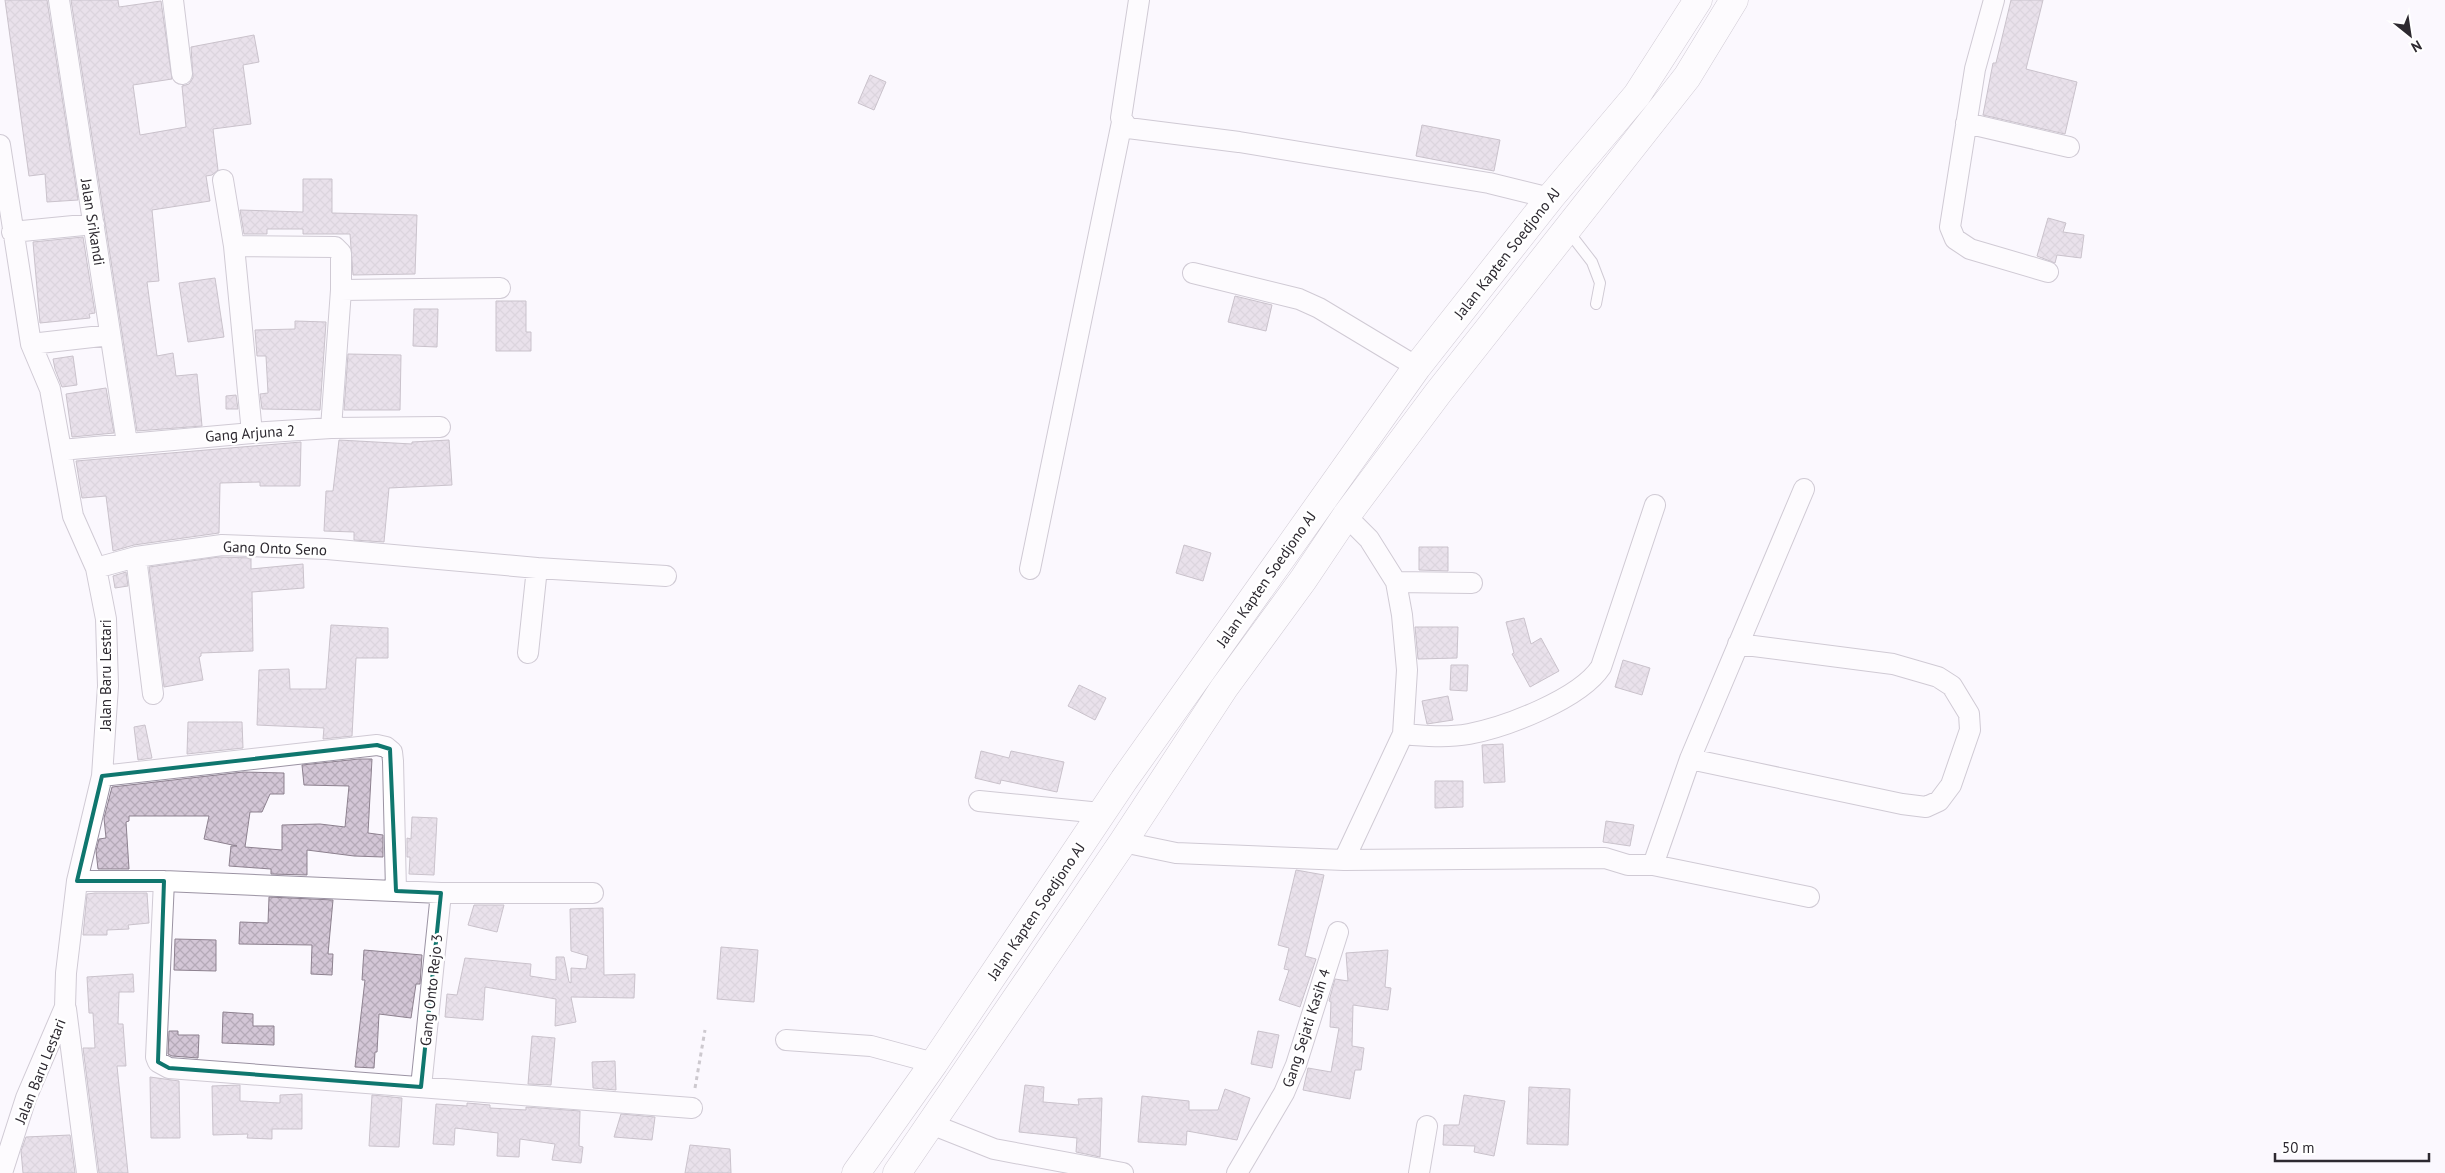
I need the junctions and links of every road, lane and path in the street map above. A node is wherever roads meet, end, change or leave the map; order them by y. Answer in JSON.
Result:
{"nodes":[{"id":1,"x":59,"y":0,"type":"edge"},
{"id":2,"x":173,"y":0,"type":"edge"},
{"id":3,"x":1139,"y":0,"type":"edge"},
{"id":4,"x":1698,"y":0,"type":"edge"},
{"id":5,"x":1734,"y":0,"type":"edge"},
{"id":6,"x":1994,"y":0,"type":"edge"},
{"id":7,"x":182,"y":74,"type":"dead end"},
{"id":8,"x":1122,"y":122,"type":"junction"},
{"id":9,"x":1966,"y":123,"type":"junction"},
{"id":10,"x":0,"y":145,"type":"edge"},
{"id":11,"x":2069,"y":147,"type":"dead end"},
{"id":12,"x":224,"y":180,"type":"dead end"},
{"id":13,"x":1550,"y":198,"type":"junction"},
{"id":14,"x":94,"y":224,"type":"junction"},
{"id":15,"x":1568,"y":231,"type":"junction"},
{"id":16,"x":12,"y":232,"type":"junction"},
{"id":17,"x":234,"y":246,"type":"junction"},
{"id":18,"x":2048,"y":272,"type":"dead end"},
{"id":19,"x":1193,"y":273,"type":"dead end"},
{"id":20,"x":500,"y":288,"type":"dead end"},
{"id":21,"x":341,"y":290,"type":"junction"},
{"id":22,"x":1596,"y":304,"type":"dead end"},
{"id":23,"x":110,"y":335,"type":"junction"},
{"id":24,"x":31,"y":344,"type":"junction"},
{"id":25,"x":1417,"y":367,"type":"junction"},
{"id":26,"x":440,"y":427,"type":"dead end"},
{"id":27,"x":331,"y":428,"type":"junction"},
{"id":28,"x":252,"y":432,"type":"junction"},
{"id":29,"x":127,"y":443,"type":"junction"},
{"id":30,"x":61,"y":450,"type":"junction"},
{"id":31,"x":1804,"y":489,"type":"dead end"},
{"id":32,"x":1655,"y":505,"type":"dead end"},
{"id":33,"x":1346,"y":516,"type":"junction"},
{"id":34,"x":136,"y":557,"type":"junction"},
{"id":35,"x":96,"y":568,"type":"junction"},
{"id":36,"x":537,"y":568,"type":"junction"},
{"id":37,"x":1030,"y":569,"type":"dead end"},
{"id":38,"x":666,"y":576,"type":"dead end"},
{"id":39,"x":1396,"y":582,"type":"junction"},
{"id":40,"x":1472,"y":583,"type":"dead end"},
{"id":41,"x":1738,"y":644,"type":"junction"},
{"id":42,"x":528,"y":652,"type":"dead end"},
{"id":43,"x":153,"y":694,"type":"dead end"},
{"id":44,"x":1403,"y":734,"type":"junction"},
{"id":45,"x":1690,"y":759,"type":"junction"},
{"id":46,"x":102,"y":776,"type":"junction"},
{"id":47,"x":1124,"y":780,"type":"junction"},
{"id":48,"x":1152,"y":798,"type":"junction"},
{"id":49,"x":979,"y":800,"type":"dead end"},
{"id":50,"x":1101,"y":813,"type":"junction"},
{"id":51,"x":1122,"y":842,"type":"junction"},
{"id":52,"x":1344,"y":860,"type":"junction"},
{"id":53,"x":1653,"y":865,"type":"junction"},
{"id":54,"x":164,"y":880,"type":"junction"},
{"id":55,"x":77,"y":882,"type":"junction"},
{"id":56,"x":396,"y":891,"type":"junction"},
{"id":57,"x":441,"y":893,"type":"junction"},
{"id":58,"x":593,"y":893,"type":"dead end"},
{"id":59,"x":1809,"y":897,"type":"dead end"},
{"id":60,"x":1338,"y":932,"type":"dead end"},
{"id":61,"x":65,"y":1007,"type":"junction"},
{"id":62,"x":705,"y":1030,"type":"dead end"},
{"id":63,"x":786,"y":1040,"type":"dead end"},
{"id":64,"x":934,"y":1063,"type":"junction"},
{"id":65,"x":421,"y":1087,"type":"junction"},
{"id":66,"x":692,"y":1108,"type":"joint"},
{"id":67,"x":931,"y":1124,"type":"junction"},
{"id":68,"x":1426,"y":1126,"type":"dead end"},
{"id":69,"x":2,"y":1173,"type":"edge"},
{"id":70,"x":86,"y":1173,"type":"edge"},
{"id":71,"x":856,"y":1173,"type":"edge"},
{"id":72,"x":897,"y":1173,"type":"edge"},
{"id":73,"x":1123,"y":1173,"type":"edge"},
{"id":74,"x":1237,"y":1173,"type":"edge"},
{"id":75,"x":1419,"y":1173,"type":"edge"}],
"edges":[{"from":1,"to":14,"type":"street","name":"Jalan Srikandi"},
{"from":2,"to":7,"type":"street"},
{"from":3,"to":8,"type":"street"},
{"from":4,"to":13,"type":"main road","name":"Jalan Kapten Soedjono AJ"},
{"from":5,"to":15,"type":"main road","name":"Jalan Kapten Soedjono AJ"},
{"from":6,"to":9,"type":"street"},
{"from":8,"to":13,"type":"street"},
{"from":8,"to":37,"type":"street"},
{"from":9,"to":11,"type":"street"},
{"from":9,"to":18,"type":"street"},
{"from":10,"to":16,"type":"street","name":"Jalan Baru Lestari"},
{"from":12,"to":17,"type":"street"},
{"from":13,"to":25,"type":"main road","name":"Jalan Kapten Soedjono AJ"},
{"from":14,"to":16,"type":"street"},
{"from":14,"to":23,"type":"street","name":"Jalan Srikandi"},
{"from":15,"to":22,"type":"lane"},
{"from":15,"to":33,"type":"main road","name":"Jalan Kapten Soedjono AJ"},
{"from":16,"to":24,"type":"street","name":"Jalan Baru Lestari"},
{"from":17,"to":21,"type":"street"},
{"from":17,"to":28,"type":"street"},
{"from":19,"to":25,"type":"street"},
{"from":20,"to":21,"type":"street"},
{"from":21,"to":27,"type":"street"},
{"from":23,"to":24,"type":"street"},
{"from":23,"to":29,"type":"street","name":"Jalan Srikandi"},
{"from":24,"to":30,"type":"street","name":"Jalan Baru Lestari"},
{"from":25,"to":47,"type":"main road","name":"Jalan Kapten Soedjono AJ"},
{"from":26,"to":27,"type":"street","name":"Gang Arjuna 2"},
{"from":27,"to":28,"type":"street","name":"Gang Arjuna 2"},
{"from":28,"to":29,"type":"street","name":"Gang Arjuna 2"},
{"from":29,"to":30,"type":"street","name":"Gang Arjuna 2"},
{"from":30,"to":35,"type":"street","name":"Jalan Baru Lestari"},
{"from":31,"to":41,"type":"street"},
{"from":32,"to":44,"type":"street"},
{"from":33,"to":39,"type":"street"},
{"from":33,"to":48,"type":"main road","name":"Jalan Kapten Soedjono AJ"},
{"from":34,"to":35,"type":"street","name":"Gang Onto Seno"},
{"from":34,"to":36,"type":"street","name":"Gang Onto Seno"},
{"from":34,"to":43,"type":"street"},
{"from":35,"to":46,"type":"street","name":"Jalan Baru Lestari"},
{"from":36,"to":38,"type":"street","name":"Gang Onto Seno"},
{"from":36,"to":42,"type":"street"},
{"from":39,"to":40,"type":"street"},
{"from":39,"to":44,"type":"street"},
{"from":41,"to":45,"type":"street"},
{"from":41,"to":45,"type":"street"},
{"from":44,"to":52,"type":"street"},
{"from":45,"to":53,"type":"street"},
{"from":46,"to":55,"type":"street","name":"Jalan Baru Lestari"},
{"from":46,"to":56,"type":"street"},
{"from":47,"to":48,"type":"main road"},
{"from":47,"to":50,"type":"main road","name":"Jalan Kapten Soedjono AJ"},
{"from":48,"to":51,"type":"main road","name":"Jalan Kapten Soedjono AJ"},
{"from":49,"to":50,"type":"street"},
{"from":50,"to":64,"type":"main road","name":"Jalan Kapten Soedjono AJ"},
{"from":51,"to":52,"type":"street"},
{"from":51,"to":67,"type":"main road","name":"Jalan Kapten Soedjono AJ"},
{"from":52,"to":53,"type":"street"},
{"from":53,"to":59,"type":"street"},
{"from":54,"to":55,"type":"street"},
{"from":54,"to":56,"type":"street"},
{"from":54,"to":65,"type":"street"},
{"from":55,"to":61,"type":"street","name":"Jalan Baru Lestari"},
{"from":56,"to":57,"type":"street"},
{"from":57,"to":58,"type":"street"},
{"from":57,"to":65,"type":"street","name":"Gang Onto Rejo 3"},
{"from":60,"to":74,"type":"street","name":"Gang Sejati Kasih 4"},
{"from":61,"to":69,"type":"street","name":"Jalan Baru Lestari"},
{"from":61,"to":70,"type":"street"},
{"from":62,"to":66,"type":"path"},
{"from":63,"to":64,"type":"street"},
{"from":64,"to":71,"type":"main road","name":"Jalan Kapten Soedjono AJ"},
{"from":65,"to":66,"type":"street"},
{"from":67,"to":72,"type":"main road","name":"Jalan Kapten Soedjono AJ"},
{"from":67,"to":73,"type":"street"},
{"from":68,"to":75,"type":"street"}]}
